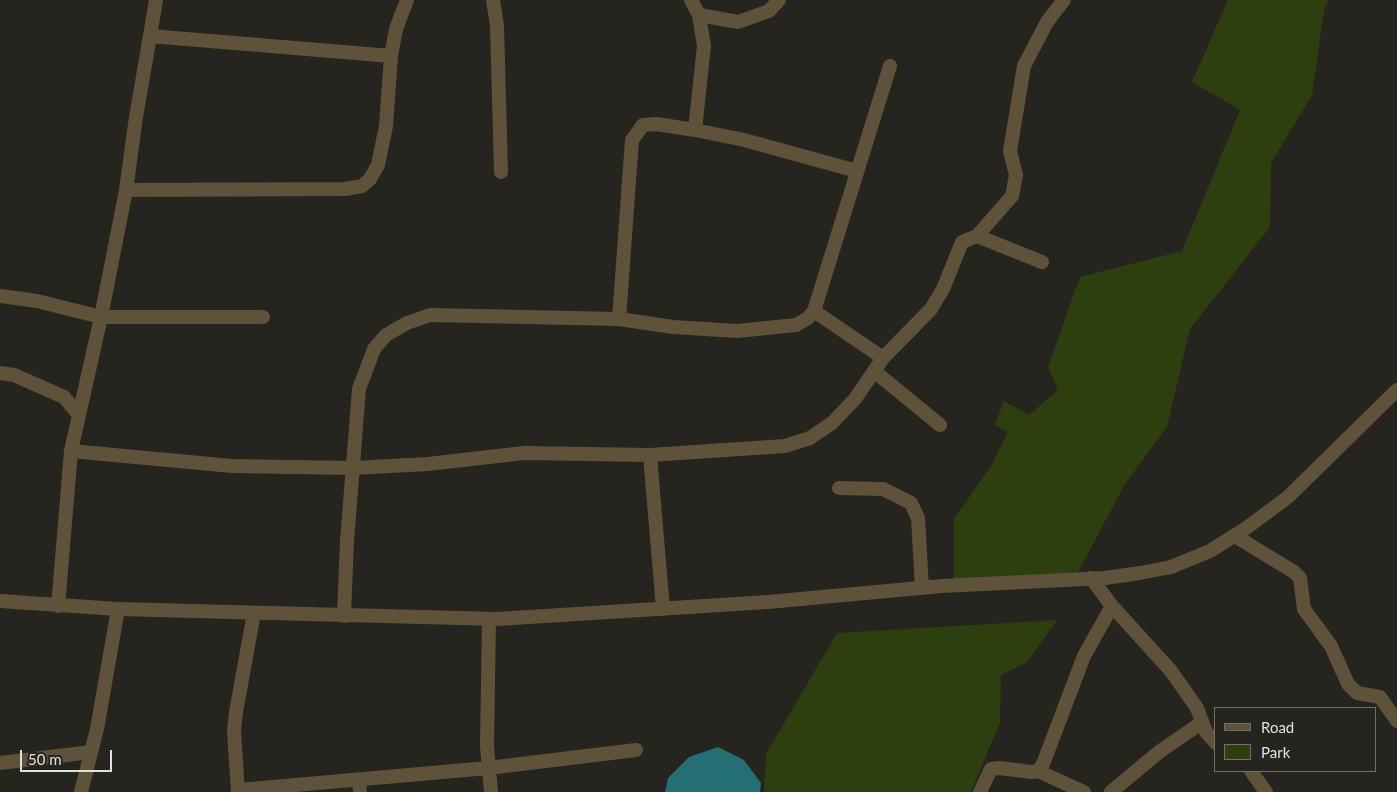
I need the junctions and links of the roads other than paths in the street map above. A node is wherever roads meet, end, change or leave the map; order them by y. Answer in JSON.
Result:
{"nodes":[{"id":1,"x":156,"y":0,"type":"edge"},
{"id":2,"x":493,"y":0,"type":"edge"},
{"id":3,"x":691,"y":0,"type":"edge"},
{"id":4,"x":779,"y":0,"type":"edge"},
{"id":5,"x":1064,"y":0,"type":"edge"},
{"id":6,"x":406,"y":1,"type":"edge"},
{"id":7,"x":699,"y":15,"type":"junction"},
{"id":8,"x":150,"y":36,"type":"junction"},
{"id":9,"x":391,"y":56,"type":"junction"},
{"id":10,"x":890,"y":66,"type":"dead end"},
{"id":11,"x":696,"y":130,"type":"junction"},
{"id":12,"x":500,"y":172,"type":"dead end"},
{"id":13,"x":857,"y":172,"type":"junction"},
{"id":14,"x":126,"y":190,"type":"junction"},
{"id":15,"x":977,"y":236,"type":"junction"},
{"id":16,"x":1042,"y":262,"type":"dead end"},
{"id":17,"x":0,"y":296,"type":"edge"},
{"id":18,"x":814,"y":310,"type":"junction"},
{"id":19,"x":102,"y":317,"type":"junction"},
{"id":20,"x":263,"y":317,"type":"dead end"},
{"id":21,"x":619,"y":319,"type":"junction"},
{"id":22,"x":883,"y":358,"type":"junction"},
{"id":23,"x":874,"y":371,"type":"junction"},
{"id":24,"x":0,"y":373,"type":"edge"},
{"id":25,"x":1397,"y":390,"type":"edge"},
{"id":26,"x":79,"y":415,"type":"junction"},
{"id":27,"x":940,"y":424,"type":"dead end"},
{"id":28,"x":71,"y":451,"type":"junction"},
{"id":29,"x":650,"y":455,"type":"junction"},
{"id":30,"x":353,"y":468,"type":"junction"},
{"id":31,"x":839,"y":488,"type":"dead end"},
{"id":32,"x":1235,"y":536,"type":"junction"},
{"id":33,"x":1091,"y":578,"type":"junction"},
{"id":34,"x":922,"y":588,"type":"junction"},
{"id":35,"x":0,"y":602,"type":"edge"},
{"id":36,"x":58,"y":606,"type":"junction"},
{"id":37,"x":1112,"y":606,"type":"junction"},
{"id":38,"x":118,"y":609,"type":"junction"},
{"id":39,"x":663,"y":609,"type":"junction"},
{"id":40,"x":254,"y":613,"type":"junction"},
{"id":41,"x":344,"y":616,"type":"junction"},
{"id":42,"x":489,"y":619,"type":"junction"},
{"id":43,"x":1397,"y":721,"type":"edge"},
{"id":44,"x":1201,"y":723,"type":"junction"},
{"id":45,"x":1214,"y":740,"type":"edge"},
{"id":46,"x":636,"y":750,"type":"dead end"},
{"id":47,"x":91,"y":752,"type":"junction"},
{"id":48,"x":0,"y":763,"type":"edge"},
{"id":49,"x":488,"y":768,"type":"junction"},
{"id":50,"x":1038,"y":771,"type":"junction"},
{"id":51,"x":1252,"y":772,"type":"edge"},
{"id":52,"x":360,"y":785,"type":"edge"},
{"id":53,"x":239,"y":791,"type":"edge"},
{"id":54,"x":81,"y":792,"type":"edge"},
{"id":55,"x":491,"y":792,"type":"edge"},
{"id":56,"x":980,"y":792,"type":"edge"},
{"id":57,"x":1084,"y":792,"type":"edge"},
{"id":58,"x":1110,"y":792,"type":"edge"},
{"id":59,"x":1266,"y":792,"type":"edge"}],
"edges":[{"from":1,"to":8,"type":"street"},
{"from":2,"to":12,"type":"street"},
{"from":3,"to":7,"type":"street"},
{"from":4,"to":7,"type":"street"},
{"from":5,"to":15,"type":"street"},
{"from":6,"to":9,"type":"street"},
{"from":7,"to":11,"type":"street"},
{"from":8,"to":9,"type":"street"},
{"from":8,"to":14,"type":"street"},
{"from":9,"to":14,"type":"street"},
{"from":10,"to":13,"type":"street"},
{"from":11,"to":13,"type":"street"},
{"from":11,"to":21,"type":"street"},
{"from":13,"to":18,"type":"street"},
{"from":14,"to":19,"type":"street"},
{"from":15,"to":16,"type":"street"},
{"from":15,"to":22,"type":"street"},
{"from":17,"to":19,"type":"street"},
{"from":18,"to":21,"type":"street"},
{"from":18,"to":22,"type":"street"},
{"from":19,"to":20,"type":"street"},
{"from":19,"to":26,"type":"street"},
{"from":21,"to":30,"type":"street"},
{"from":22,"to":23,"type":"street"},
{"from":23,"to":27,"type":"street"},
{"from":23,"to":29,"type":"street"},
{"from":24,"to":26,"type":"street"},
{"from":25,"to":32,"type":"street"},
{"from":26,"to":28,"type":"street"},
{"from":28,"to":30,"type":"street"},
{"from":28,"to":36,"type":"street"},
{"from":29,"to":30,"type":"street"},
{"from":29,"to":39,"type":"street"},
{"from":30,"to":41,"type":"street"},
{"from":31,"to":34,"type":"street"},
{"from":32,"to":33,"type":"street"},
{"from":32,"to":43,"type":"street"},
{"from":33,"to":34,"type":"street"},
{"from":33,"to":37,"type":"street"},
{"from":34,"to":39,"type":"street"},
{"from":35,"to":36,"type":"street"},
{"from":36,"to":38,"type":"street"},
{"from":37,"to":44,"type":"street"},
{"from":37,"to":50,"type":"street"},
{"from":38,"to":40,"type":"street"},
{"from":38,"to":47,"type":"street"},
{"from":39,"to":42,"type":"street"},
{"from":40,"to":41,"type":"street"},
{"from":40,"to":53,"type":"street"},
{"from":41,"to":42,"type":"street"},
{"from":42,"to":49,"type":"street"},
{"from":44,"to":45,"type":"street"},
{"from":44,"to":58,"type":"street"},
{"from":46,"to":49,"type":"street"},
{"from":47,"to":48,"type":"street"},
{"from":47,"to":54,"type":"street"},
{"from":49,"to":52,"type":"street"},
{"from":49,"to":55,"type":"street"},
{"from":50,"to":56,"type":"street"},
{"from":50,"to":57,"type":"street"},
{"from":51,"to":59,"type":"street"},
{"from":52,"to":53,"type":"street"}]}
